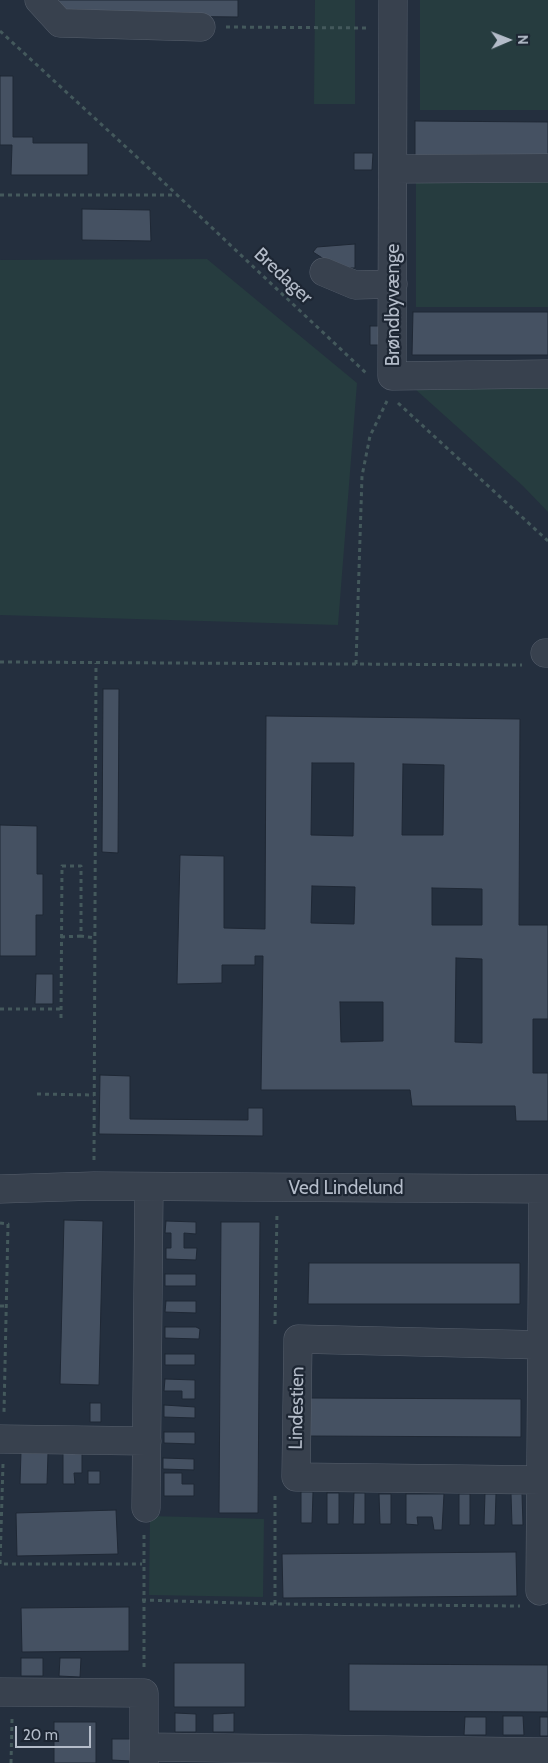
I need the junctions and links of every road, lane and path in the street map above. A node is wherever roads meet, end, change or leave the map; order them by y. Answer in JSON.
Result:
{"nodes":[{"id":1,"x":39,"y":0,"type":"edge"},
{"id":2,"x":393,"y":0,"type":"edge"},
{"id":3,"x":202,"y":27,"type":"joint"},
{"id":4,"x":393,"y":28,"type":"junction"},
{"id":5,"x":0,"y":32,"type":"edge"},
{"id":6,"x":548,"y":168,"type":"edge"},
{"id":7,"x":393,"y":169,"type":"junction"},
{"id":8,"x":0,"y":195,"type":"edge"},
{"id":9,"x":178,"y":195,"type":"junction"},
{"id":10,"x":324,"y":272,"type":"dead end"},
{"id":11,"x":393,"y":284,"type":"junction"},
{"id":12,"x":548,"y":374,"type":"edge"},
{"id":13,"x":387,"y":387,"type":"junction"},
{"id":14,"x":548,"y":541,"type":"edge"},
{"id":15,"x":546,"y":653,"type":"edge"},
{"id":16,"x":0,"y":662,"type":"edge"},
{"id":17,"x":96,"y":663,"type":"junction"},
{"id":18,"x":356,"y":664,"type":"junction"},
{"id":19,"x":81,"y":936,"type":"junction"},
{"id":20,"x":61,"y":937,"type":"junction"},
{"id":21,"x":95,"y":938,"type":"junction"},
{"id":22,"x":0,"y":1009,"type":"edge"},
{"id":23,"x":61,"y":1009,"type":"junction"},
{"id":24,"x":61,"y":1018,"type":"dead end"},
{"id":25,"x":37,"y":1094,"type":"dead end"},
{"id":26,"x":94,"y":1095,"type":"junction"},
{"id":27,"x":94,"y":1149,"type":"dead end"},
{"id":28,"x":149,"y":1187,"type":"junction"},
{"id":29,"x":0,"y":1189,"type":"edge"},
{"id":30,"x":546,"y":1189,"type":"edge"},
{"id":31,"x":0,"y":1306,"type":"edge"},
{"id":32,"x":7,"y":1306,"type":"dead end"},
{"id":33,"x":543,"y":1345,"type":"junction"},
{"id":34,"x":0,"y":1439,"type":"edge"},
{"id":35,"x":147,"y":1441,"type":"junction"},
{"id":36,"x":541,"y":1480,"type":"junction"},
{"id":37,"x":146,"y":1508,"type":"joint"},
{"id":38,"x":530,"y":1598,"type":"joint"},
{"id":39,"x":142,"y":1600,"type":"junction"},
{"id":40,"x":6,"y":1692,"type":"edge"},
{"id":41,"x":144,"y":1693,"type":"junction"},
{"id":42,"x":548,"y":1752,"type":"edge"},
{"id":43,"x":144,"y":1755,"type":"edge"},
{"id":44,"x":11,"y":1763,"type":"edge"}],
"edges":[{"from":1,"to":3,"type":"street"},
{"from":2,"to":4,"type":"street","name":"Brøndbyvænge"},
{"from":3,"to":4,"type":"path"},
{"from":4,"to":7,"type":"street","name":"Brøndbyvænge"},
{"from":5,"to":9,"type":"path","name":"Bredager"},
{"from":6,"to":7,"type":"street"},
{"from":7,"to":11,"type":"street","name":"Brøndbyvænge"},
{"from":8,"to":9,"type":"path"},
{"from":9,"to":13,"type":"path","name":"Bredager"},
{"from":10,"to":11,"type":"street"},
{"from":11,"to":13,"type":"street","name":"Brøndbyvænge"},
{"from":12,"to":13,"type":"street","name":"Brøndbyvænge"},
{"from":13,"to":14,"type":"path","name":"Bredager"},
{"from":13,"to":18,"type":"path"},
{"from":15,"to":18,"type":"path"},
{"from":16,"to":17,"type":"path"},
{"from":17,"to":18,"type":"path"},
{"from":17,"to":21,"type":"path"},
{"from":19,"to":20,"type":"path"},
{"from":19,"to":20,"type":"path"},
{"from":19,"to":21,"type":"path"},
{"from":20,"to":23,"type":"path"},
{"from":21,"to":26,"type":"path"},
{"from":22,"to":23,"type":"path"},
{"from":23,"to":24,"type":"path"},
{"from":25,"to":26,"type":"path"},
{"from":26,"to":27,"type":"path"},
{"from":28,"to":29,"type":"street","name":"Ved Lindelund"},
{"from":28,"to":30,"type":"street","name":"Ved Lindelund"},
{"from":28,"to":35,"type":"street"},
{"from":30,"to":33,"type":"street","name":"Ved Lindelund"},
{"from":31,"to":32,"type":"path"},
{"from":33,"to":36,"type":"street","name":"Ved Lindelund"},
{"from":33,"to":36,"type":"street","name":"Lindestien"},
{"from":34,"to":35,"type":"street"},
{"from":35,"to":37,"type":"street"},
{"from":36,"to":38,"type":"street","name":"Ved Lindelund"},
{"from":37,"to":39,"type":"path"},
{"from":38,"to":39,"type":"path"},
{"from":39,"to":41,"type":"path"},
{"from":40,"to":41,"type":"street"},
{"from":40,"to":44,"type":"path"},
{"from":41,"to":43,"type":"street"},
{"from":42,"to":43,"type":"street"}]}
